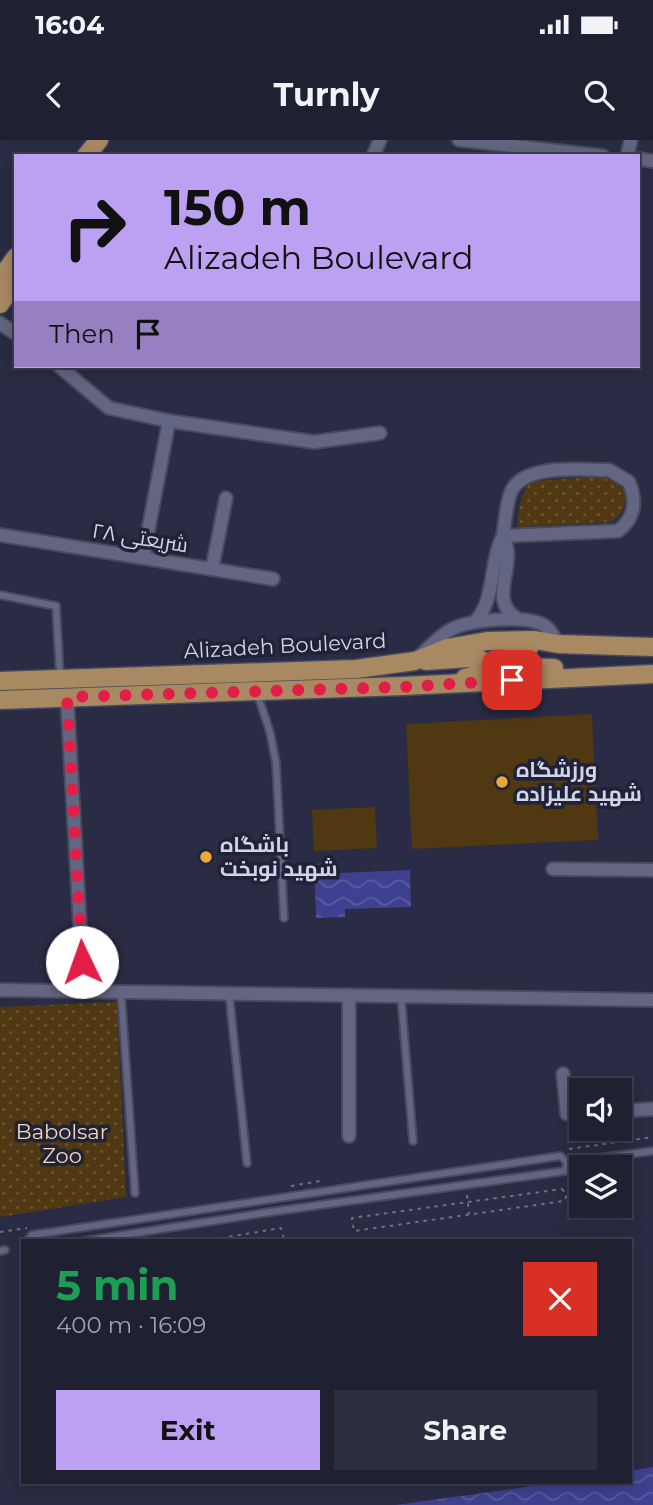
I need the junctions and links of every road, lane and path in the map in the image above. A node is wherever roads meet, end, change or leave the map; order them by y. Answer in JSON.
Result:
{"nodes":[{"id":1,"x":99,"y":140,"type":"edge"},
{"id":2,"x":459,"y":140,"type":"edge"},
{"id":3,"x":540,"y":145,"type":"edge"},
{"id":4,"x":88,"y":154,"type":"edge"},
{"id":5,"x":591,"y":154,"type":"edge"},
{"id":6,"x":14,"y":260,"type":"edge"},
{"id":7,"x":0,"y":279,"type":"edge"},
{"id":8,"x":14,"y":284,"type":"edge"},
{"id":9,"x":0,"y":304,"type":"edge"},
{"id":10,"x":61,"y":368,"type":"edge"},
{"id":11,"x":169,"y":421,"type":"junction"},
{"id":12,"x":380,"y":433,"type":"dead end"},
{"id":13,"x":226,"y":498,"type":"dead end"},
{"id":14,"x":0,"y":535,"type":"edge"},
{"id":15,"x":503,"y":536,"type":"junction"},
{"id":16,"x":143,"y":558,"type":"junction"},
{"id":17,"x":212,"y":569,"type":"junction"},
{"id":18,"x":273,"y":579,"type":"dead end"},
{"id":19,"x":0,"y":595,"type":"edge"},
{"id":20,"x":519,"y":619,"type":"junction"},
{"id":21,"x":475,"y":622,"type":"junction"},
{"id":22,"x":558,"y":644,"type":"junction"},
{"id":23,"x":653,"y":647,"type":"edge"},
{"id":24,"x":415,"y":661,"type":"junction"},
{"id":25,"x":653,"y":674,"type":"edge"},
{"id":26,"x":594,"y":676,"type":"junction"},
{"id":27,"x":60,"y":678,"type":"junction"},
{"id":28,"x":0,"y":681,"type":"edge"},
{"id":29,"x":403,"y":687,"type":"junction"},
{"id":30,"x":256,"y":692,"type":"junction"},
{"id":31,"x":67,"y":697,"type":"junction"},
{"id":32,"x":0,"y":700,"type":"edge"},
{"id":33,"x":553,"y":869,"type":"dead end"},
{"id":34,"x":653,"y":870,"type":"edge"},
{"id":35,"x":284,"y":918,"type":"dead end"},
{"id":36,"x":82,"y":962,"type":"dead end"},
{"id":37,"x":0,"y":990,"type":"edge"},
{"id":38,"x":121,"y":992,"type":"junction"},
{"id":39,"x":229,"y":993,"type":"junction"},
{"id":40,"x":349,"y":995,"type":"junction"},
{"id":41,"x":401,"y":996,"type":"junction"},
{"id":42,"x":653,"y":1000,"type":"edge"},
{"id":43,"x":564,"y":1074,"type":"dead end"},
{"id":44,"x":653,"y":1109,"type":"edge"},
{"id":45,"x":632,"y":1110,"type":"edge"},
{"id":46,"x":569,"y":1114,"type":"edge"},
{"id":47,"x":349,"y":1136,"type":"dead end"},
{"id":48,"x":413,"y":1141,"type":"dead end"},
{"id":49,"x":653,"y":1151,"type":"edge"},
{"id":50,"x":567,"y":1162,"type":"junction"},
{"id":51,"x":247,"y":1163,"type":"dead end"},
{"id":52,"x":440,"y":1174,"type":"junction"},
{"id":53,"x":465,"y":1185,"type":"junction"},
{"id":54,"x":443,"y":1189,"type":"junction"},
{"id":55,"x":135,"y":1193,"type":"dead end"},
{"id":56,"x":468,"y":1202,"type":"junction"},
{"id":57,"x":205,"y":1208,"type":"junction"},
{"id":58,"x":469,"y":1215,"type":"junction"},
{"id":59,"x":208,"y":1222,"type":"junction"},
{"id":60,"x":29,"y":1239,"type":"edge"},
{"id":61,"x":98,"y":1239,"type":"edge"},
{"id":62,"x":216,"y":1239,"type":"edge"},
{"id":63,"x":280,"y":1239,"type":"edge"}],
"edges":[{"from":1,"to":4,"type":"main road"},
{"from":2,"to":3,"type":"street"},
{"from":3,"to":5,"type":"street"},
{"from":6,"to":7,"type":"main road"},
{"from":8,"to":9,"type":"main road"},
{"from":10,"to":11,"type":"street"},
{"from":11,"to":12,"type":"street"},
{"from":11,"to":16,"type":"street"},
{"from":13,"to":17,"type":"street"},
{"from":14,"to":16,"type":"street","name":"شریعتی ۲۸"},
{"from":15,"to":15,"type":"street"},
{"from":15,"to":20,"type":"street"},
{"from":15,"to":21,"type":"street"},
{"from":16,"to":17,"type":"street","name":"شریعتی ۲۸"},
{"from":17,"to":18,"type":"street","name":"شریعتی ۲۸"},
{"from":19,"to":27,"type":"lane"},
{"from":20,"to":21,"type":"street"},
{"from":20,"to":22,"type":"street"},
{"from":21,"to":24,"type":"street"},
{"from":22,"to":23,"type":"main road","name":"Alizadeh Boulevard"},
{"from":22,"to":24,"type":"main road","name":"Alizadeh Boulevard"},
{"from":22,"to":26,"type":"main road"},
{"from":24,"to":27,"type":"main road","name":"Alizadeh Boulevard"},
{"from":24,"to":29,"type":"main road"},
{"from":25,"to":26,"type":"main road","name":"Alizadeh Boulevard"},
{"from":26,"to":29,"type":"main road","name":"Alizadeh Boulevard"},
{"from":27,"to":28,"type":"main road","name":"Alizadeh Boulevard"},
{"from":29,"to":30,"type":"main road","name":"Alizadeh Boulevard"},
{"from":30,"to":31,"type":"main road","name":"Alizadeh Boulevard"},
{"from":30,"to":35,"type":"lane"},
{"from":31,"to":32,"type":"main road","name":"Alizadeh Boulevard"},
{"from":31,"to":36,"type":"street"},
{"from":33,"to":34,"type":"street"},
{"from":37,"to":38,"type":"street"},
{"from":38,"to":39,"type":"street"},
{"from":38,"to":55,"type":"lane"},
{"from":39,"to":40,"type":"street"},
{"from":39,"to":51,"type":"lane"},
{"from":40,"to":41,"type":"street"},
{"from":40,"to":47,"type":"street"},
{"from":41,"to":42,"type":"street"},
{"from":41,"to":48,"type":"lane"},
{"from":43,"to":46,"type":"street"},
{"from":44,"to":45,"type":"street"},
{"from":49,"to":50,"type":"lane"},
{"from":50,"to":52,"type":"lane"},
{"from":50,"to":53,"type":"lane"},
{"from":52,"to":54,"type":"lane"},
{"from":52,"to":57,"type":"lane"},
{"from":53,"to":54,"type":"lane"},
{"from":53,"to":56,"type":"path"},
{"from":54,"to":59,"type":"lane"},
{"from":56,"to":58,"type":"path"},
{"from":56,"to":58,"type":"path"},
{"from":56,"to":58,"type":"path"},
{"from":57,"to":59,"type":"lane"},
{"from":57,"to":60,"type":"lane"},
{"from":59,"to":61,"type":"lane"},
{"from":62,"to":63,"type":"path"}]}
